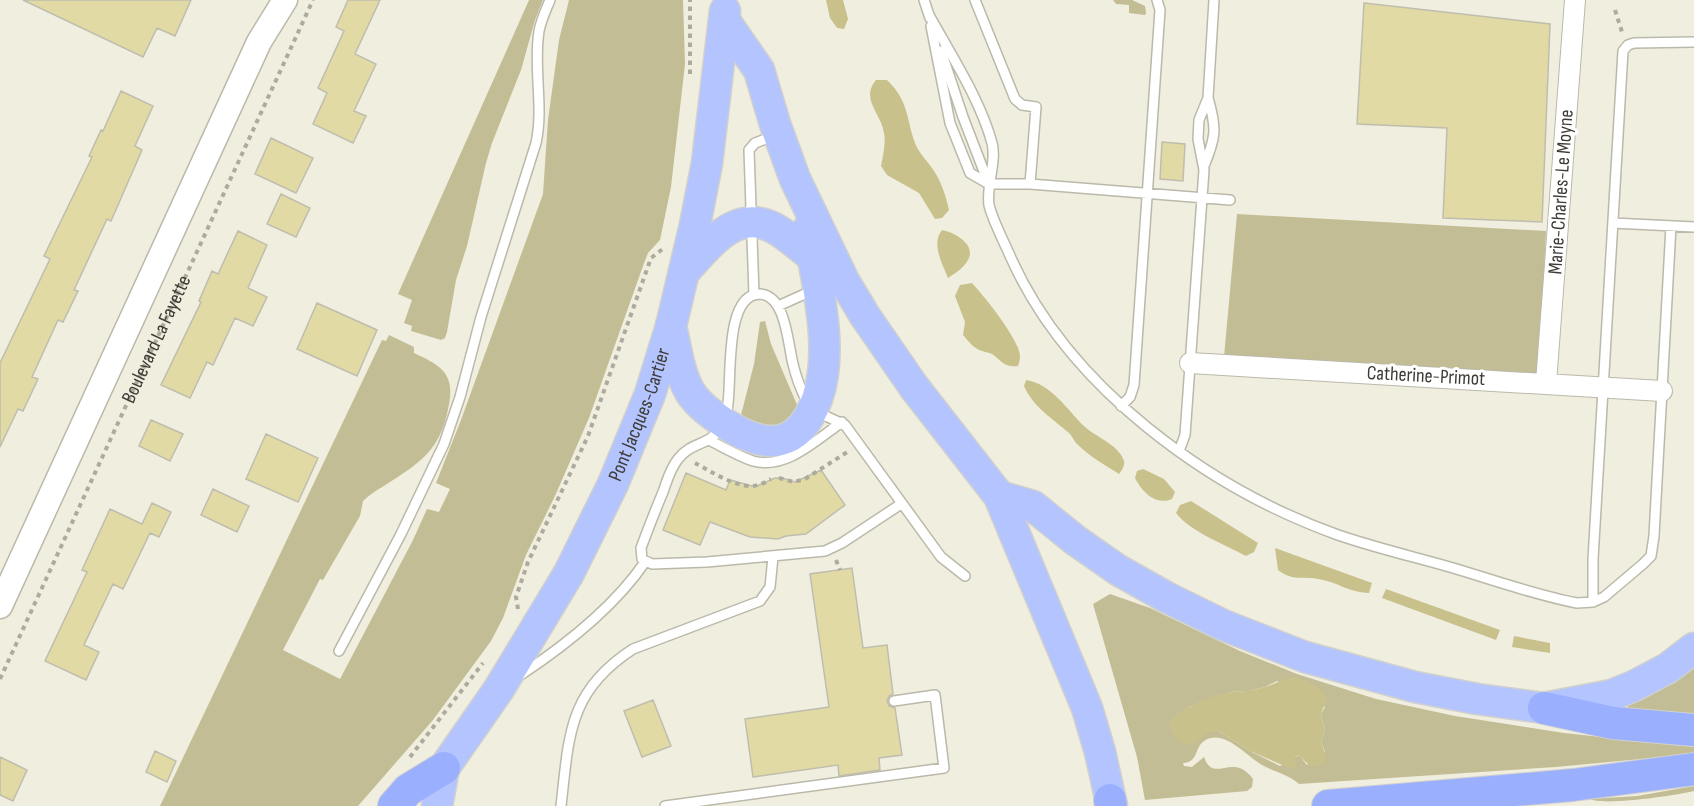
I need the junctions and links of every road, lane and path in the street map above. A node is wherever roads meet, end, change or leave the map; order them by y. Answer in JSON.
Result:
{"nodes":[{"id":1,"x":269,"y":0,"type":"edge"},
{"id":2,"x":285,"y":0,"type":"edge"},
{"id":3,"x":313,"y":0,"type":"edge"},
{"id":4,"x":550,"y":0,"type":"edge"},
{"id":5,"x":690,"y":0,"type":"edge"},
{"id":6,"x":924,"y":0,"type":"edge"},
{"id":7,"x":975,"y":0,"type":"edge"},
{"id":8,"x":1157,"y":0,"type":"edge"},
{"id":9,"x":1215,"y":0,"type":"edge"},
{"id":10,"x":1575,"y":0,"type":"edge"},
{"id":11,"x":724,"y":10,"type":"edge"},
{"id":12,"x":1615,"y":10,"type":"dead end"},
{"id":13,"x":929,"y":15,"type":"junction"},
{"id":14,"x":1621,"y":29,"type":"dead end"},
{"id":15,"x":259,"y":42,"type":"junction"},
{"id":16,"x":1694,"y":42,"type":"edge"},
{"id":17,"x":690,"y":78,"type":"dead end"},
{"id":18,"x":1208,"y":98,"type":"junction"},
{"id":19,"x":778,"y":135,"type":"junction"},
{"id":20,"x":1204,"y":166,"type":"junction"},
{"id":21,"x":989,"y":184,"type":"junction"},
{"id":22,"x":1030,"y":184,"type":"junction"},
{"id":23,"x":1146,"y":194,"type":"junction"},
{"id":24,"x":1202,"y":198,"type":"junction"},
{"id":25,"x":1230,"y":200,"type":"dead end"},
{"id":26,"x":805,"y":202,"type":"junction"},
{"id":27,"x":751,"y":222,"type":"junction"},
{"id":28,"x":1613,"y":222,"type":"junction"},
{"id":29,"x":1671,"y":226,"type":"junction"},
{"id":30,"x":1694,"y":227,"type":"edge"},
{"id":31,"x":666,"y":238,"type":"dead end"},
{"id":32,"x":664,"y":248,"type":"junction"},
{"id":33,"x":813,"y":257,"type":"junction"},
{"id":34,"x":674,"y":264,"type":"junction"},
{"id":35,"x":830,"y":285,"type":"junction"},
{"id":36,"x":754,"y":295,"type":"junction"},
{"id":37,"x":778,"y":306,"type":"junction"},
{"id":38,"x":671,"y":326,"type":"junction"},
{"id":39,"x":1190,"y":363,"type":"junction"},
{"id":40,"x":1546,"y":383,"type":"junction"},
{"id":41,"x":1604,"y":387,"type":"junction"},
{"id":42,"x":1662,"y":391,"type":"junction"},
{"id":43,"x":1121,"y":406,"type":"junction"},
{"id":44,"x":813,"y":410,"type":"junction"},
{"id":45,"x":842,"y":422,"type":"junction"},
{"id":46,"x":716,"y":431,"type":"junction"},
{"id":47,"x":860,"y":444,"type":"junction"},
{"id":48,"x":1179,"y":451,"type":"junction"},
{"id":49,"x":681,"y":456,"type":"junction"},
{"id":50,"x":999,"y":496,"type":"junction"},
{"id":51,"x":901,"y":504,"type":"junction"},
{"id":52,"x":774,"y":557,"type":"junction"},
{"id":53,"x":645,"y":562,"type":"junction"},
{"id":54,"x":965,"y":576,"type":"dead end"},
{"id":55,"x":524,"y":599,"type":"dead end"},
{"id":56,"x":1593,"y":602,"type":"junction"},
{"id":57,"x":0,"y":606,"type":"edge"},
{"id":58,"x":518,"y":609,"type":"junction"},
{"id":59,"x":514,"y":615,"type":"dead end"},
{"id":60,"x":1694,"y":648,"type":"edge"},
{"id":61,"x":339,"y":651,"type":"dead end"},
{"id":62,"x":486,"y":658,"type":"dead end"},
{"id":63,"x":0,"y":679,"type":"edge"},
{"id":64,"x":499,"y":688,"type":"junction"},
{"id":65,"x":894,"y":701,"type":"dead end"},
{"id":66,"x":1544,"y":708,"type":"junction"},
{"id":67,"x":1694,"y":730,"type":"edge"},
{"id":68,"x":406,"y":761,"type":"dead end"},
{"id":69,"x":444,"y":768,"type":"junction"},
{"id":70,"x":1694,"y":769,"type":"edge"},
{"id":71,"x":1111,"y":804,"type":"edge"},
{"id":72,"x":394,"y":806,"type":"edge"},
{"id":73,"x":437,"y":806,"type":"edge"},
{"id":74,"x":561,"y":806,"type":"edge"},
{"id":75,"x":665,"y":806,"type":"edge"},
{"id":76,"x":1328,"y":806,"type":"edge"}],
"edges":[{"from":1,"to":15,"type":"street","name":"Boulevard La Fayette"},
{"from":2,"to":15,"type":"street","name":"Boulevard La Fayette"},
{"from":3,"to":63,"type":"path","name":"Boulevard La Fayette"},
{"from":4,"to":61,"type":"lane"},
{"from":5,"to":17,"type":"path"},
{"from":6,"to":13,"type":"lane"},
{"from":7,"to":22,"type":"lane"},
{"from":8,"to":23,"type":"lane"},
{"from":9,"to":18,"type":"lane"},
{"from":10,"to":40,"type":"street","name":"Marie-Charles-Le Moyne"},
{"from":11,"to":19,"type":"main road","name":"Pont Jacques-Cartier"},
{"from":11,"to":34,"type":"main road","name":"Pont Jacques-Cartier"},
{"from":12,"to":14,"type":"path"},
{"from":13,"to":21,"type":"lane"},
{"from":13,"to":21,"type":"lane"},
{"from":13,"to":21,"type":"lane"},
{"from":15,"to":57,"type":"street","name":"Boulevard La Fayette"},
{"from":16,"to":28,"type":"lane"},
{"from":18,"to":20,"type":"lane"},
{"from":18,"to":20,"type":"lane"},
{"from":19,"to":26,"type":"main road","name":"Pont Jacques-Cartier"},
{"from":19,"to":27,"type":"lane"},
{"from":20,"to":24,"type":"lane"},
{"from":21,"to":22,"type":"lane"},
{"from":21,"to":43,"type":"lane"},
{"from":22,"to":23,"type":"lane"},
{"from":23,"to":24,"type":"lane"},
{"from":23,"to":43,"type":"lane"},
{"from":24,"to":25,"type":"lane"},
{"from":24,"to":39,"type":"lane"},
{"from":26,"to":33,"type":"main road"},
{"from":26,"to":35,"type":"main road","name":"Pont Jacques-Cartier"},
{"from":27,"to":33,"type":"main road"},
{"from":27,"to":34,"type":"main road"},
{"from":27,"to":36,"type":"lane"},
{"from":28,"to":29,"type":"lane"},
{"from":28,"to":41,"type":"lane"},
{"from":29,"to":30,"type":"lane"},
{"from":29,"to":42,"type":"lane"},
{"from":31,"to":32,"type":"path"},
{"from":32,"to":34,"type":"path"},
{"from":32,"to":58,"type":"path"},
{"from":33,"to":35,"type":"main road"},
{"from":34,"to":38,"type":"main road","name":"Pont Jacques-Cartier"},
{"from":35,"to":37,"type":"lane"},
{"from":35,"to":44,"type":"main road"},
{"from":35,"to":50,"type":"main road","name":"Pont Jacques-Cartier"},
{"from":36,"to":37,"type":"lane"},
{"from":36,"to":46,"type":"lane"},
{"from":37,"to":44,"type":"lane"},
{"from":38,"to":46,"type":"main road"},
{"from":38,"to":64,"type":"main road","name":"Pont Jacques-Cartier"},
{"from":39,"to":40,"type":"street","name":"Catherine-Primot"},
{"from":39,"to":48,"type":"lane"},
{"from":40,"to":41,"type":"street","name":"Catherine-Primot"},
{"from":41,"to":42,"type":"street","name":"Catherine-Primot"},
{"from":41,"to":56,"type":"lane"},
{"from":42,"to":56,"type":"lane"},
{"from":43,"to":48,"type":"lane"},
{"from":44,"to":45,"type":"lane"},
{"from":44,"to":46,"type":"main road"},
{"from":45,"to":46,"type":"lane"},
{"from":45,"to":47,"type":"lane"},
{"from":46,"to":49,"type":"lane"},
{"from":47,"to":49,"type":"path"},
{"from":47,"to":51,"type":"lane"},
{"from":48,"to":56,"type":"lane"},
{"from":49,"to":53,"type":"lane"},
{"from":50,"to":66,"type":"main road"},
{"from":50,"to":71,"type":"main road","name":"Pont Jacques-Cartier"},
{"from":51,"to":52,"type":"lane"},
{"from":51,"to":54,"type":"lane"},
{"from":52,"to":53,"type":"lane"},
{"from":52,"to":74,"type":"lane"},
{"from":53,"to":64,"type":"lane"},
{"from":55,"to":58,"type":"path"},
{"from":58,"to":59,"type":"path"},
{"from":60,"to":66,"type":"main road"},
{"from":62,"to":68,"type":"path"},
{"from":64,"to":69,"type":"main road","name":"Pont Jacques-Cartier"},
{"from":65,"to":75,"type":"lane"},
{"from":66,"to":67,"type":"highway"},
{"from":69,"to":72,"type":"highway"},
{"from":69,"to":73,"type":"main road"},
{"from":70,"to":76,"type":"highway"}]}
